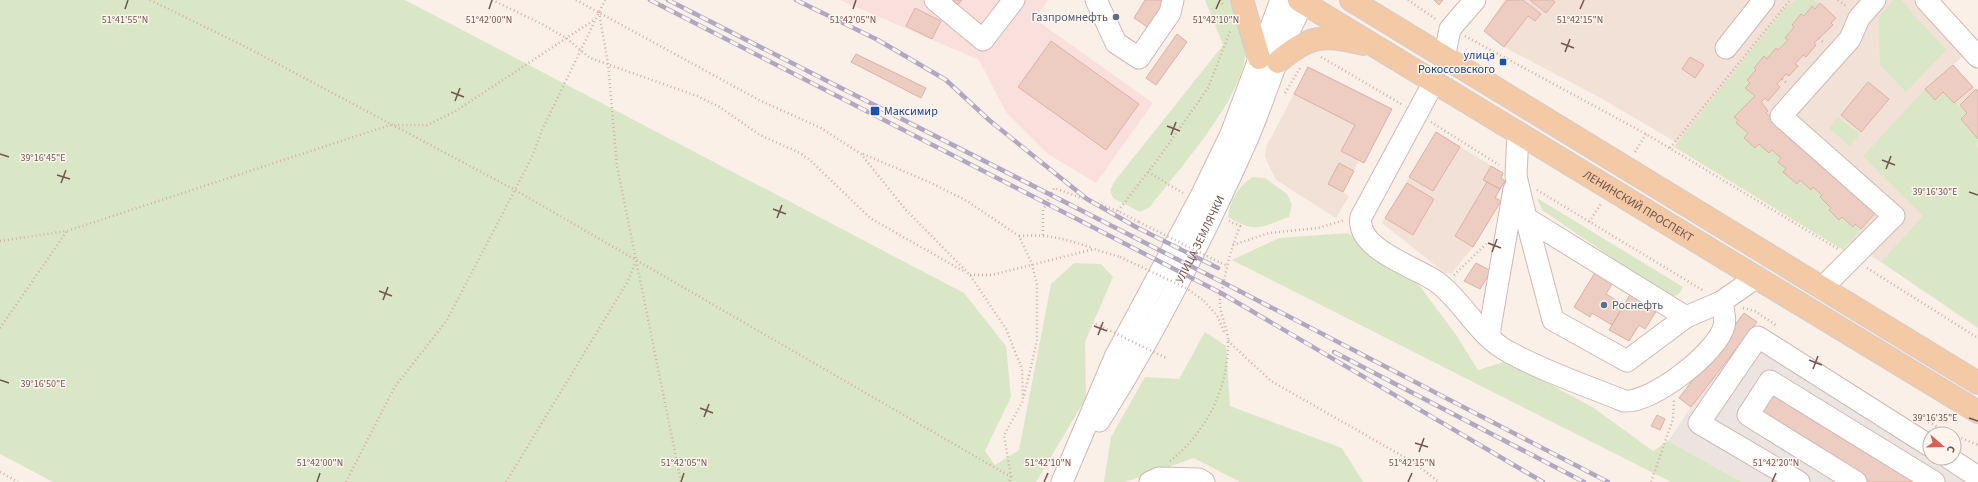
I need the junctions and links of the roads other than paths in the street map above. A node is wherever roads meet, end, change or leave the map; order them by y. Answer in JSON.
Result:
{"nodes":[{"id":1,"x":935,"y":0,"type":"edge"},
{"id":2,"x":1014,"y":0,"type":"edge"},
{"id":3,"x":1096,"y":0,"type":"edge"},
{"id":4,"x":1173,"y":0,"type":"edge"},
{"id":5,"x":1242,"y":0,"type":"edge"},
{"id":6,"x":1281,"y":0,"type":"edge"},
{"id":7,"x":1351,"y":0,"type":"edge"},
{"id":8,"x":1475,"y":0,"type":"edge"},
{"id":9,"x":1764,"y":0,"type":"edge"},
{"id":10,"x":1875,"y":0,"type":"edge"},
{"id":11,"x":1926,"y":0,"type":"edge"},
{"id":12,"x":1302,"y":1,"type":"edge"},
{"id":13,"x":1726,"y":48,"type":"dead end"},
{"id":14,"x":1380,"y":49,"type":"junction"},
{"id":15,"x":1978,"y":57,"type":"edge"},
{"id":16,"x":1444,"y":58,"type":"junction"},
{"id":17,"x":1269,"y":60,"type":"junction"},
{"id":18,"x":1434,"y":82,"type":"junction"},
{"id":19,"x":1518,"y":132,"type":"junction"},
{"id":20,"x":1516,"y":176,"type":"junction"},
{"id":21,"x":1526,"y":218,"type":"junction"},
{"id":22,"x":1757,"y":277,"type":"junction"},
{"id":23,"x":1822,"y":288,"type":"junction"},
{"id":24,"x":1721,"y":302,"type":"junction"},
{"id":25,"x":1686,"y":317,"type":"junction"},
{"id":26,"x":1490,"y":338,"type":"junction"},
{"id":27,"x":1978,"y":384,"type":"edge"},
{"id":28,"x":1978,"y":412,"type":"edge"},
{"id":29,"x":1922,"y":441,"type":"edge"},
{"id":30,"x":1961,"y":466,"type":"edge"},
{"id":31,"x":1066,"y":474,"type":"edge"},
{"id":32,"x":1978,"y":477,"type":"edge"},
{"id":33,"x":1150,"y":482,"type":"edge"},
{"id":34,"x":1204,"y":482,"type":"edge"},
{"id":35,"x":1799,"y":482,"type":"edge"},
{"id":36,"x":1856,"y":482,"type":"edge"},
{"id":37,"x":1934,"y":482,"type":"edge"}],
"edges":[{"from":1,"to":2,"type":"street"},
{"from":3,"to":4,"type":"street"},
{"from":5,"to":17,"type":"main road"},
{"from":6,"to":17,"type":"street","name":"УЛИЦА ЗЕМЛЯЧКИ"},
{"from":7,"to":16,"type":"main road","name":"ЛЕНИНСКИЙ ПРОСПЕКТ"},
{"from":8,"to":16,"type":"street"},
{"from":9,"to":13,"type":"street"},
{"from":10,"to":23,"type":"street"},
{"from":11,"to":15,"type":"street"},
{"from":12,"to":14,"type":"main road","name":"ЛЕНИНСКИЙ ПРОСПЕКТ"},
{"from":12,"to":17,"type":"street","name":"УЛИЦА ЗЕМЛЯЧКИ"},
{"from":14,"to":17,"type":"main road"},
{"from":14,"to":18,"type":"main road","name":"ЛЕНИНСКИЙ ПРОСПЕКТ"},
{"from":16,"to":23,"type":"main road","name":"ЛЕНИНСКИЙ ПРОСПЕКТ"},
{"from":17,"to":31,"type":"street","name":"УЛИЦА ЗЕМЛЯЧКИ"},
{"from":18,"to":19,"type":"main road","name":"ЛЕНИНСКИЙ ПРОСПЕКТ"},
{"from":18,"to":26,"type":"street"},
{"from":19,"to":20,"type":"street"},
{"from":19,"to":22,"type":"main road","name":"ЛЕНИНСКИЙ ПРОСПЕКТ"},
{"from":20,"to":21,"type":"street"},
{"from":20,"to":26,"type":"street"},
{"from":21,"to":25,"type":"street"},
{"from":21,"to":25,"type":"street"},
{"from":22,"to":24,"type":"street"},
{"from":22,"to":28,"type":"main road","name":"ЛЕНИНСКИЙ ПРОСПЕКТ"},
{"from":23,"to":27,"type":"main road","name":"ЛЕНИНСКИЙ ПРОСПЕКТ"},
{"from":24,"to":25,"type":"street"},
{"from":24,"to":26,"type":"street"},
{"from":29,"to":35,"type":"street"},
{"from":30,"to":32,"type":"street"},
{"from":33,"to":34,"type":"street"},
{"from":36,"to":37,"type":"street"}]}
